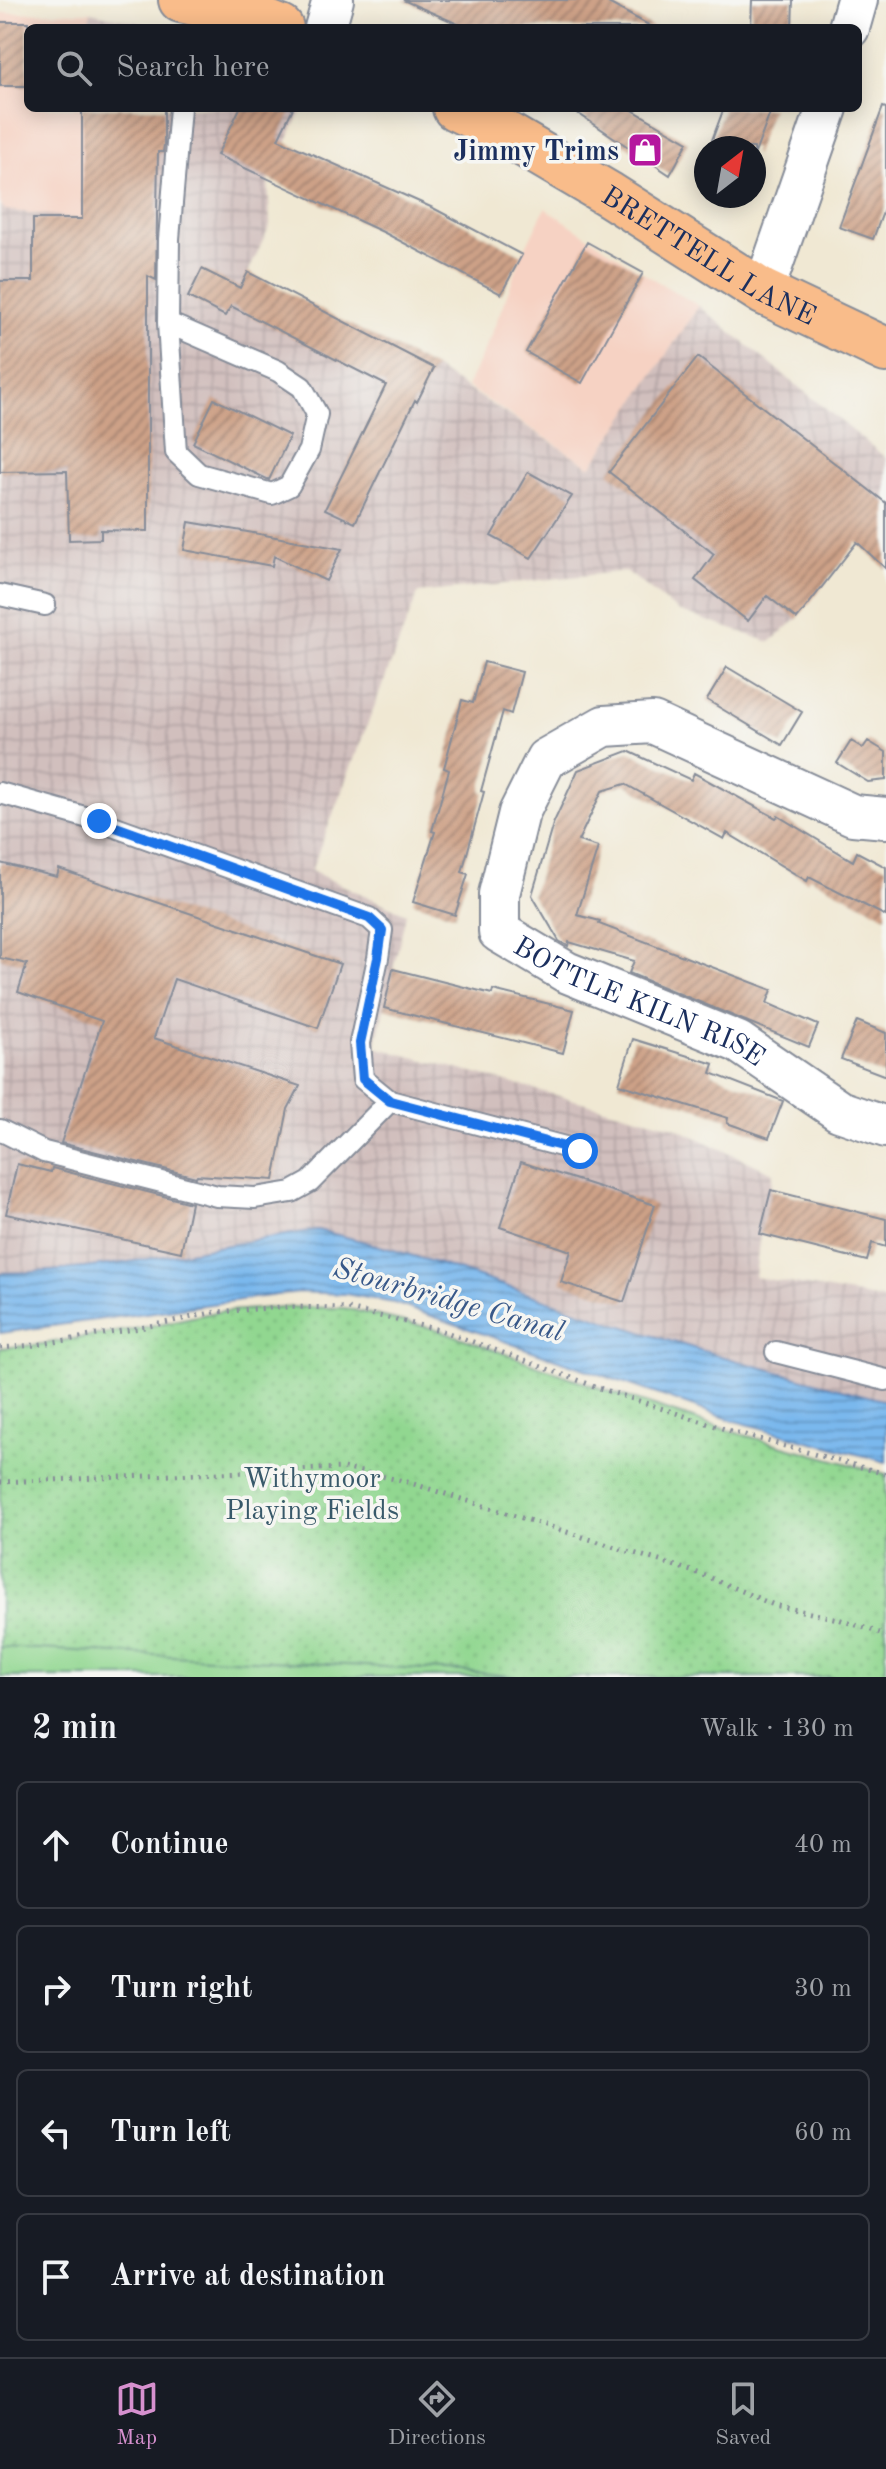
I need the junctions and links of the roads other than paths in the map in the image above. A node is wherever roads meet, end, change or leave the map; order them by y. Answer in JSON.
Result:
{"nodes":[{"id":1,"x":333,"y":0,"type":"edge"},
{"id":2,"x":857,"y":0,"type":"edge"},
{"id":3,"x":187,"y":10,"type":"edge"},
{"id":4,"x":271,"y":24,"type":"edge"},
{"id":5,"x":326,"y":24,"type":"edge"},
{"id":6,"x":850,"y":24,"type":"edge"},
{"id":7,"x":180,"y":112,"type":"edge"},
{"id":8,"x":463,"y":112,"type":"edge"},
{"id":9,"x":826,"y":112,"type":"edge"},
{"id":10,"x":763,"y":292,"type":"junction"},
{"id":11,"x":168,"y":323,"type":"junction"},
{"id":12,"x":885,"y":350,"type":"edge"},
{"id":13,"x":0,"y":595,"type":"edge"},
{"id":14,"x":45,"y":605,"type":"dead end"},
{"id":15,"x":0,"y":793,"type":"edge"},
{"id":16,"x":886,"y":818,"type":"edge"},
{"id":17,"x":390,"y":1101,"type":"junction"},
{"id":18,"x":886,"y":1127,"type":"edge"},
{"id":19,"x":0,"y":1130,"type":"edge"},
{"id":20,"x":580,"y":1151,"type":"dead end"},
{"id":21,"x":776,"y":1352,"type":"dead end"},
{"id":22,"x":886,"y":1380,"type":"edge"}],
"edges":[{"from":1,"to":5,"type":"street"},
{"from":2,"to":6,"type":"street"},
{"from":3,"to":4,"type":"main road"},
{"from":7,"to":11,"type":"lane"},
{"from":8,"to":10,"type":"main road","name":"BRETTELL LANE"},
{"from":9,"to":10,"type":"street"},
{"from":10,"to":12,"type":"main road","name":"BRETTELL LANE"},
{"from":11,"to":11,"type":"lane"},
{"from":13,"to":14,"type":"lane"},
{"from":15,"to":17,"type":"lane"},
{"from":16,"to":18,"type":"street","name":"BOTTLE KILN RISE"},
{"from":17,"to":19,"type":"lane"},
{"from":17,"to":20,"type":"lane"},
{"from":21,"to":22,"type":"lane"}]}
